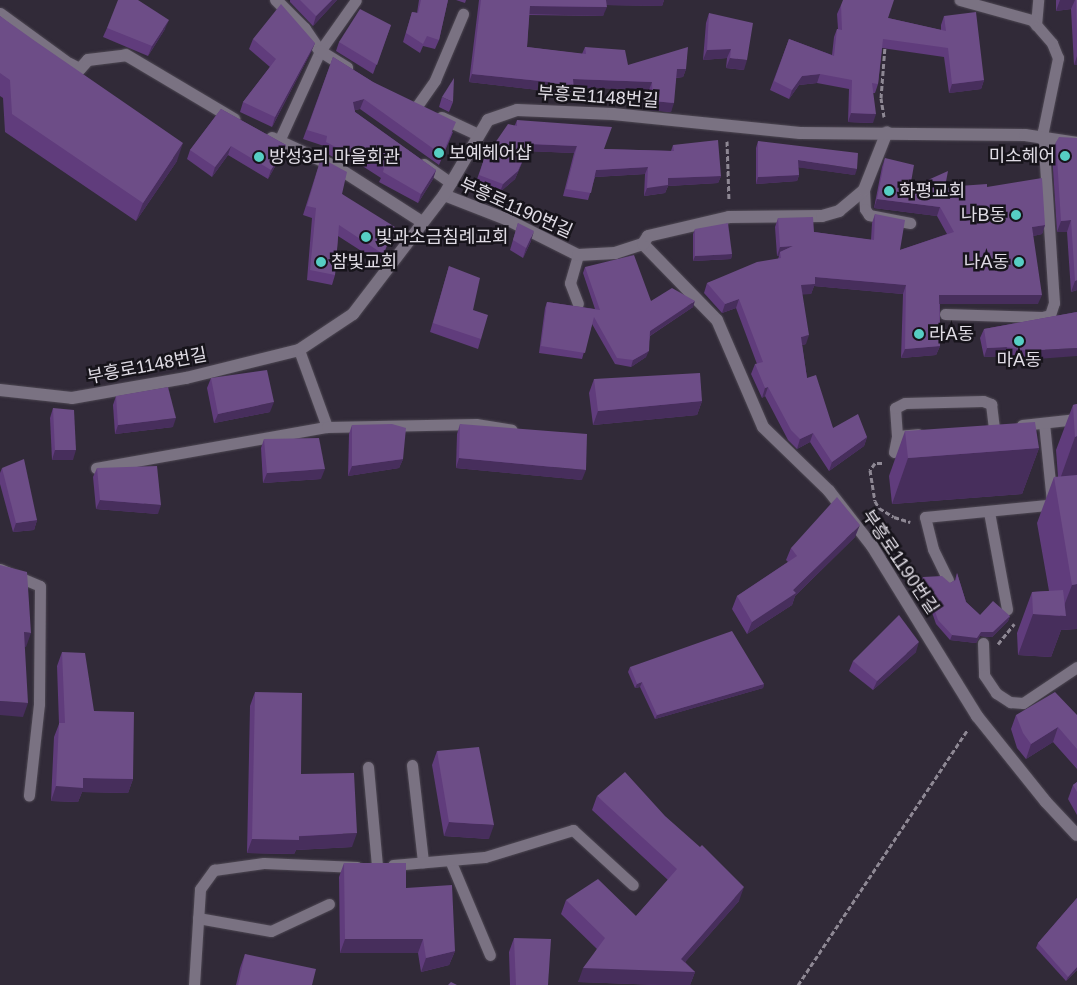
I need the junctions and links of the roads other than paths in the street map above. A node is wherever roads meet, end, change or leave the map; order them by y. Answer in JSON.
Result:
{"nodes":[{"id":1,"x":276,"y":0,"type":"edge"},
{"id":2,"x":356,"y":0,"type":"edge"},
{"id":3,"x":960,"y":0,"type":"edge"},
{"id":4,"x":1038,"y":0,"type":"edge"},
{"id":5,"x":0,"y":12,"type":"edge"},
{"id":6,"x":463,"y":14,"type":"dead end"},
{"id":7,"x":1036,"y":25,"type":"junction"},
{"id":8,"x":320,"y":51,"type":"junction"},
{"id":9,"x":74,"y":71,"type":"joint"},
{"id":10,"x":358,"y":75,"type":"edge"},
{"id":11,"x":413,"y":104,"type":"joint"},
{"id":12,"x":245,"y":124,"type":"edge"},
{"id":13,"x":887,"y":132,"type":"junction"},
{"id":14,"x":262,"y":133,"type":"edge"},
{"id":15,"x":478,"y":136,"type":"junction"},
{"id":16,"x":1044,"y":140,"type":"junction"},
{"id":17,"x":279,"y":141,"type":"junction"},
{"id":18,"x":1077,"y":142,"type":"edge"},
{"id":19,"x":412,"y":155,"type":"edge"},
{"id":20,"x":451,"y":183,"type":"junction"},
{"id":21,"x":864,"y":190,"type":"junction"},
{"id":22,"x":444,"y":195,"type":"junction"},
{"id":23,"x":422,"y":222,"type":"junction"},
{"id":24,"x":910,"y":223,"type":"dead end"},
{"id":25,"x":643,"y":244,"type":"junction"},
{"id":26,"x":578,"y":255,"type":"junction"},
{"id":27,"x":578,"y":304,"type":"dead end"},
{"id":28,"x":945,"y":314,"type":"dead end"},
{"id":29,"x":299,"y":350,"type":"junction"},
{"id":30,"x":0,"y":390,"type":"edge"},
{"id":31,"x":1077,"y":419,"type":"edge"},
{"id":32,"x":1044,"y":423,"type":"junction"},
{"id":33,"x":327,"y":427,"type":"junction"},
{"id":34,"x":994,"y":428,"type":"junction"},
{"id":35,"x":977,"y":429,"type":"edge"},
{"id":36,"x":522,"y":431,"type":"edge"},
{"id":37,"x":932,"y":433,"type":"edge"},
{"id":38,"x":897,"y":436,"type":"junction"},
{"id":39,"x":892,"y":456,"type":"road end"},
{"id":40,"x":96,"y":468,"type":"edge"},
{"id":41,"x":1077,"y":502,"type":"edge"},
{"id":42,"x":1053,"y":503,"type":"junction"},
{"id":43,"x":989,"y":512,"type":"junction"},
{"id":44,"x":0,"y":569,"type":"edge"},
{"id":45,"x":948,"y":580,"type":"edge"},
{"id":46,"x":1010,"y":614,"type":"edge"},
{"id":47,"x":984,"y":646,"type":"road end"},
{"id":48,"x":1077,"y":667,"type":"edge"},
{"id":49,"x":412,"y":765,"type":"dead end"},
{"id":50,"x":368,"y":767,"type":"dead end"},
{"id":51,"x":29,"y":795,"type":"dead end"},
{"id":52,"x":1077,"y":835,"type":"edge"},
{"id":53,"x":450,"y":860,"type":"junction"},
{"id":54,"x":423,"y":862,"type":"junction"},
{"id":55,"x":377,"y":866,"type":"junction"},
{"id":56,"x":633,"y":885,"type":"dead end"},
{"id":57,"x":329,"y":904,"type":"dead end"},
{"id":58,"x":198,"y":918,"type":"junction"},
{"id":59,"x":490,"y":954,"type":"dead end"},
{"id":60,"x":194,"y":985,"type":"edge"}],
"edges":[{"from":1,"to":8,"type":"street"},
{"from":2,"to":8,"type":"lane"},
{"from":3,"to":7,"type":"lane"},
{"from":4,"to":7,"type":"lane"},
{"from":5,"to":9,"type":"lane"},
{"from":6,"to":11,"type":"lane"},
{"from":7,"to":16,"type":"lane"},
{"from":8,"to":10,"type":"street"},
{"from":8,"to":17,"type":"lane"},
{"from":9,"to":12,"type":"street"},
{"from":11,"to":15,"type":"street"},
{"from":13,"to":15,"type":"street","name":"부흥로1148번길"},
{"from":13,"to":16,"type":"street","name":"부흥로1148번길"},
{"from":13,"to":21,"type":"street"},
{"from":14,"to":17,"type":"street"},
{"from":15,"to":20,"type":"street","name":"부흥로1148번길"},
{"from":16,"to":18,"type":"street","name":"부흥로1148번길"},
{"from":16,"to":28,"type":"lane"},
{"from":17,"to":23,"type":"street"},
{"from":19,"to":20,"type":"lane"},
{"from":20,"to":22,"type":"street","name":"부흥로1148번길"},
{"from":21,"to":24,"type":"lane"},
{"from":21,"to":25,"type":"street"},
{"from":22,"to":23,"type":"street","name":"부흥로1148번길"},
{"from":22,"to":26,"type":"street","name":"부흥로1190번길"},
{"from":23,"to":29,"type":"street","name":"부흥로1148번길"},
{"from":25,"to":26,"type":"street","name":"부흥로1190번길"},
{"from":25,"to":52,"type":"street","name":"부흥로1190번길"},
{"from":26,"to":27,"type":"lane"},
{"from":29,"to":30,"type":"street","name":"부흥로1148번길"},
{"from":29,"to":33,"type":"lane"},
{"from":31,"to":32,"type":"lane"},
{"from":32,"to":34,"type":"lane"},
{"from":32,"to":42,"type":"lane"},
{"from":33,"to":36,"type":"lane"},
{"from":33,"to":40,"type":"lane"},
{"from":34,"to":35,"type":"lane"},
{"from":34,"to":38,"type":"lane"},
{"from":37,"to":38,"type":"lane"},
{"from":38,"to":39,"type":"lane"},
{"from":41,"to":42,"type":"lane"},
{"from":42,"to":43,"type":"lane"},
{"from":43,"to":45,"type":"lane"},
{"from":43,"to":46,"type":"lane"},
{"from":44,"to":51,"type":"lane"},
{"from":47,"to":48,"type":"lane"},
{"from":49,"to":54,"type":"lane"},
{"from":50,"to":55,"type":"lane"},
{"from":53,"to":54,"type":"lane"},
{"from":53,"to":56,"type":"lane"},
{"from":53,"to":59,"type":"lane"},
{"from":54,"to":55,"type":"lane"},
{"from":55,"to":58,"type":"lane"},
{"from":57,"to":58,"type":"lane"},
{"from":58,"to":60,"type":"lane"}]}
